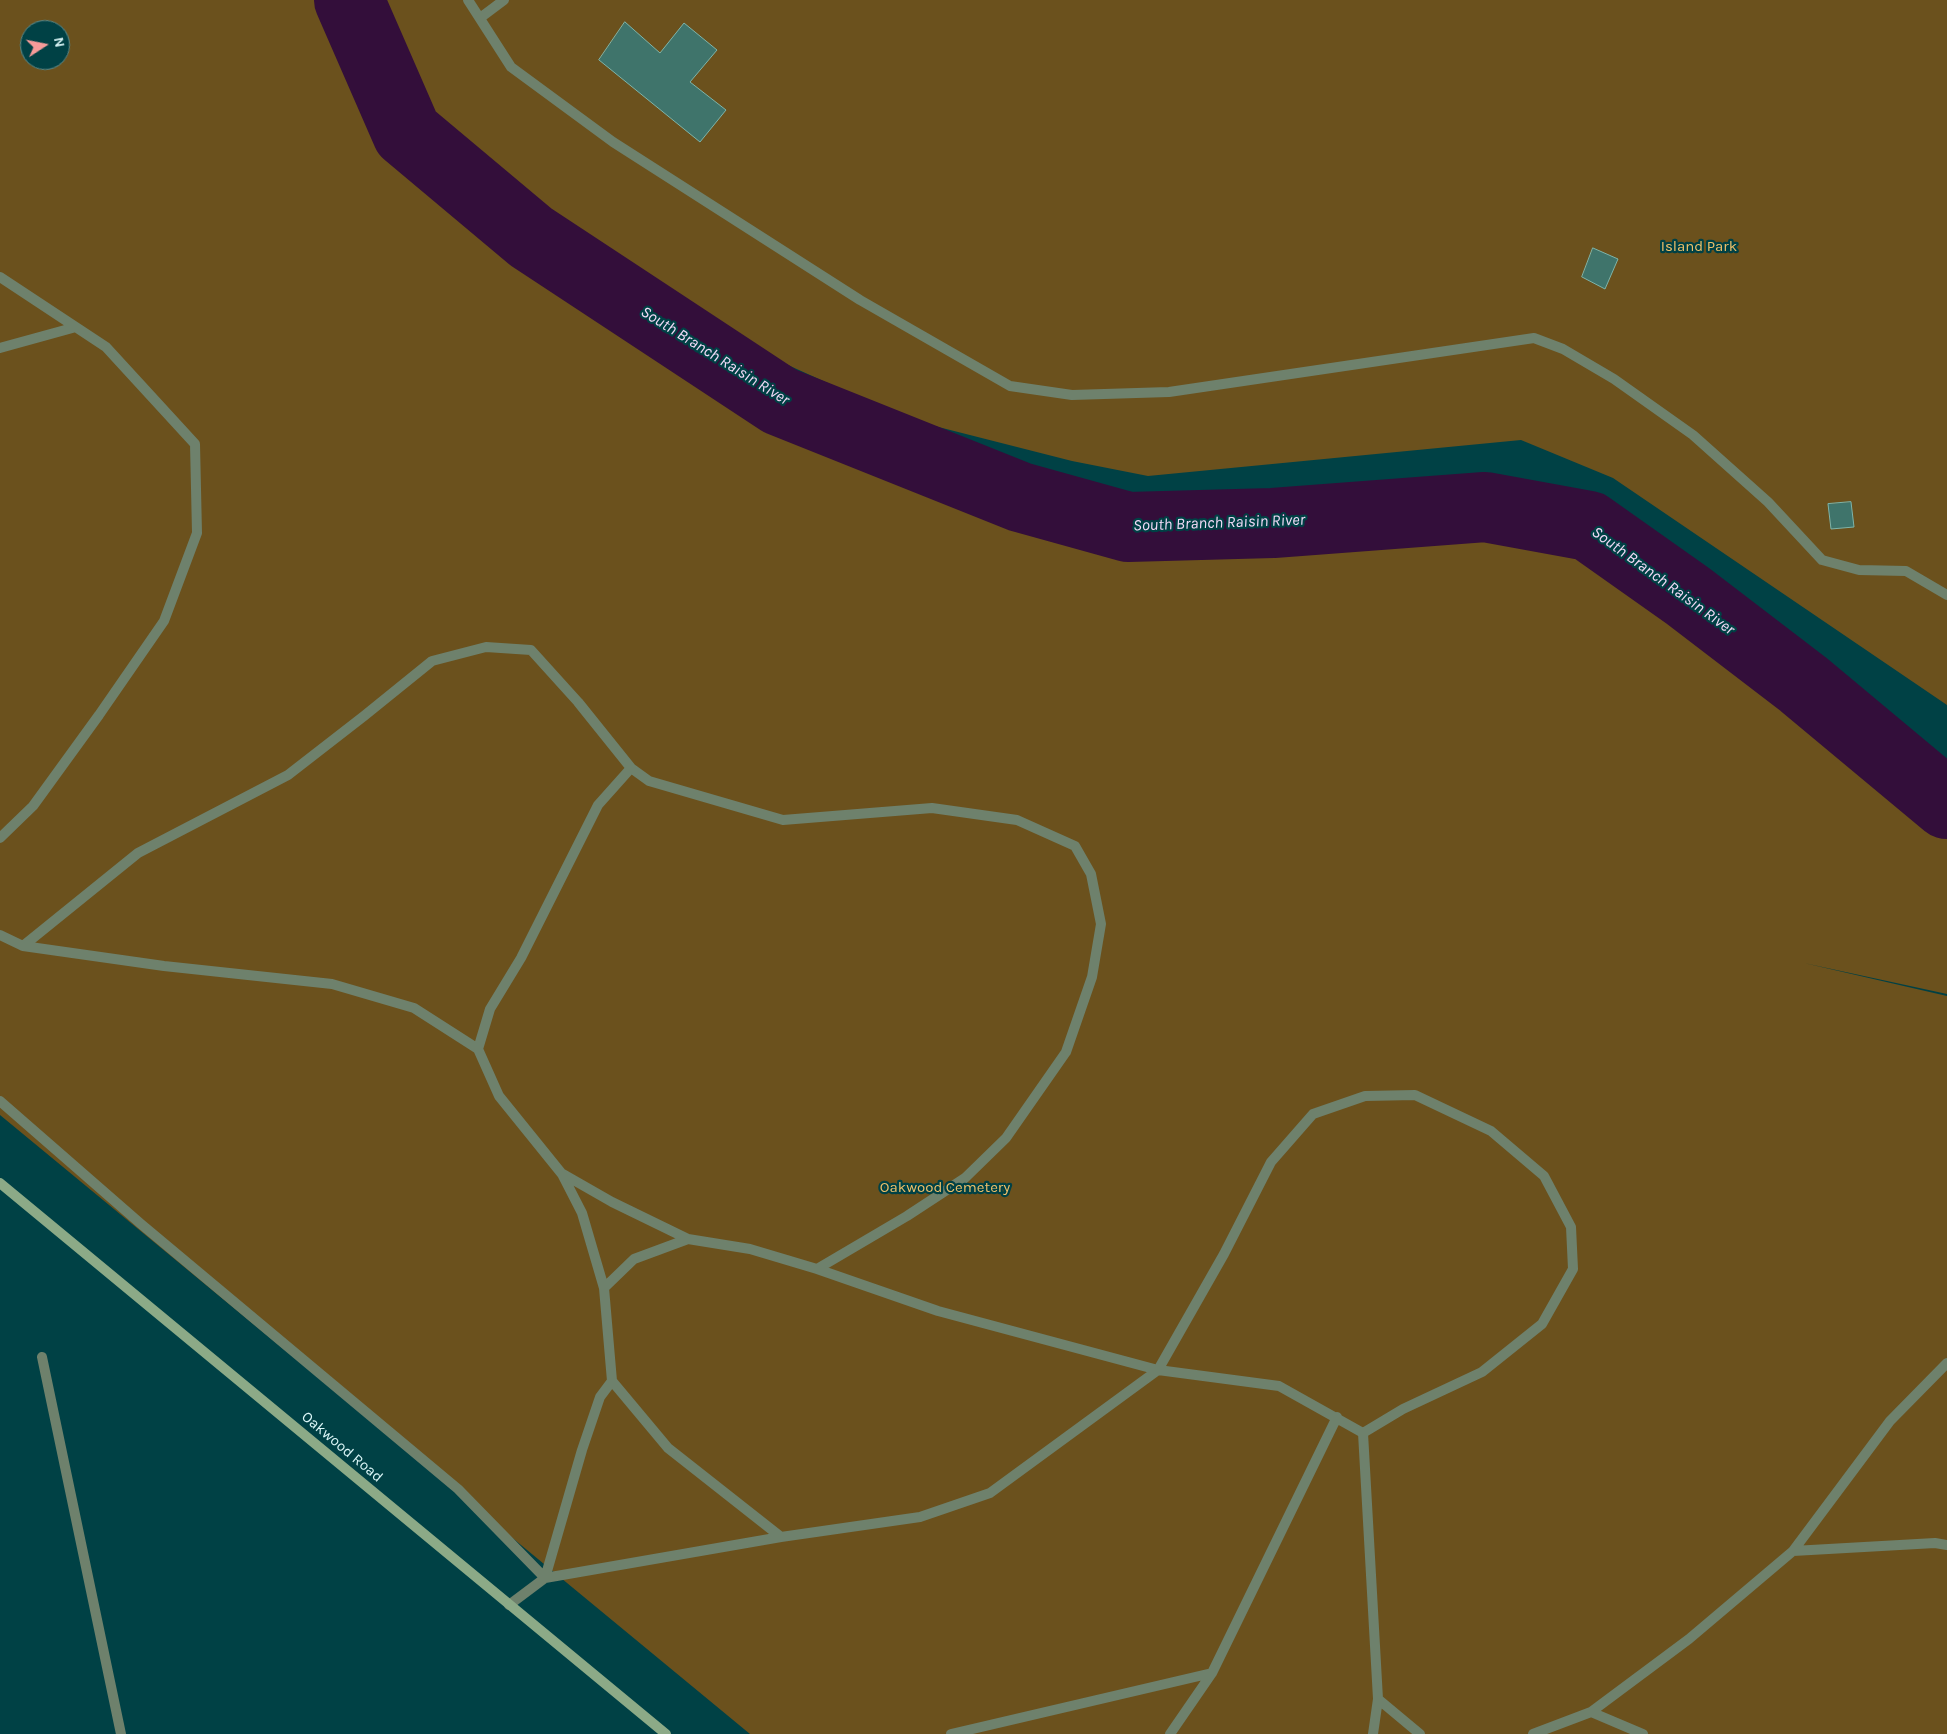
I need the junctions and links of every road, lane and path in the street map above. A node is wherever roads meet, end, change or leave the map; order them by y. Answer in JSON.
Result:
{"nodes":[{"id":1,"x":468,"y":0,"type":"edge"},
{"id":2,"x":504,"y":0,"type":"edge"},
{"id":3,"x":480,"y":18,"type":"junction"},
{"id":4,"x":0,"y":277,"type":"edge"},
{"id":5,"x":76,"y":327,"type":"junction"},
{"id":6,"x":0,"y":348,"type":"edge"},
{"id":7,"x":1947,"y":595,"type":"edge"},
{"id":8,"x":631,"y":768,"type":"junction"},
{"id":9,"x":0,"y":838,"type":"edge"},
{"id":10,"x":0,"y":935,"type":"edge"},
{"id":11,"x":23,"y":946,"type":"junction"},
{"id":12,"x":478,"y":1050,"type":"junction"},
{"id":13,"x":0,"y":1100,"type":"edge"},
{"id":14,"x":562,"y":1174,"type":"junction"},
{"id":15,"x":0,"y":1183,"type":"edge"},
{"id":16,"x":688,"y":1238,"type":"junction"},
{"id":17,"x":817,"y":1269,"type":"junction"},
{"id":18,"x":604,"y":1288,"type":"junction"},
{"id":19,"x":42,"y":1357,"type":"dead end"},
{"id":20,"x":1947,"y":1363,"type":"edge"},
{"id":21,"x":1158,"y":1370,"type":"junction"},
{"id":22,"x":612,"y":1381,"type":"junction"},
{"id":23,"x":1337,"y":1417,"type":"junction"},
{"id":24,"x":1363,"y":1433,"type":"junction"},
{"id":25,"x":781,"y":1537,"type":"junction"},
{"id":26,"x":1947,"y":1545,"type":"edge"},
{"id":27,"x":1793,"y":1551,"type":"junction"},
{"id":28,"x":544,"y":1578,"type":"junction"},
{"id":29,"x":509,"y":1605,"type":"junction"},
{"id":30,"x":1212,"y":1674,"type":"junction"},
{"id":31,"x":1378,"y":1699,"type":"junction"},
{"id":32,"x":1591,"y":1712,"type":"junction"},
{"id":33,"x":121,"y":1734,"type":"edge"},
{"id":34,"x":666,"y":1734,"type":"edge"},
{"id":35,"x":952,"y":1734,"type":"edge"},
{"id":36,"x":1170,"y":1734,"type":"edge"},
{"id":37,"x":1373,"y":1734,"type":"edge"},
{"id":38,"x":1420,"y":1734,"type":"edge"},
{"id":39,"x":1533,"y":1734,"type":"edge"},
{"id":40,"x":1643,"y":1734,"type":"edge"}],
"edges":[{"from":1,"to":3,"type":"lane"},
{"from":2,"to":3,"type":"lane"},
{"from":3,"to":7,"type":"lane"},
{"from":4,"to":5,"type":"lane"},
{"from":5,"to":6,"type":"lane"},
{"from":5,"to":9,"type":"lane"},
{"from":8,"to":11,"type":"lane"},
{"from":8,"to":12,"type":"lane"},
{"from":8,"to":17,"type":"lane"},
{"from":10,"to":11,"type":"lane"},
{"from":11,"to":12,"type":"lane"},
{"from":12,"to":14,"type":"lane"},
{"from":13,"to":28,"type":"lane"},
{"from":14,"to":16,"type":"lane"},
{"from":14,"to":18,"type":"lane"},
{"from":15,"to":29,"type":"street","name":"Oakwood Road"},
{"from":16,"to":17,"type":"lane"},
{"from":16,"to":18,"type":"lane"},
{"from":17,"to":21,"type":"lane"},
{"from":18,"to":22,"type":"lane"},
{"from":19,"to":33,"type":"lane"},
{"from":20,"to":27,"type":"lane"},
{"from":21,"to":23,"type":"lane"},
{"from":21,"to":24,"type":"lane"},
{"from":21,"to":25,"type":"lane"},
{"from":22,"to":25,"type":"lane"},
{"from":22,"to":28,"type":"lane"},
{"from":23,"to":24,"type":"lane"},
{"from":23,"to":30,"type":"lane"},
{"from":24,"to":31,"type":"lane"},
{"from":25,"to":28,"type":"lane"},
{"from":26,"to":27,"type":"lane"},
{"from":27,"to":32,"type":"lane"},
{"from":28,"to":29,"type":"lane"},
{"from":29,"to":34,"type":"street","name":"Oakwood Road"},
{"from":30,"to":35,"type":"lane"},
{"from":30,"to":36,"type":"lane"},
{"from":31,"to":37,"type":"lane"},
{"from":31,"to":38,"type":"lane"},
{"from":32,"to":39,"type":"lane"},
{"from":32,"to":40,"type":"lane"}]}
